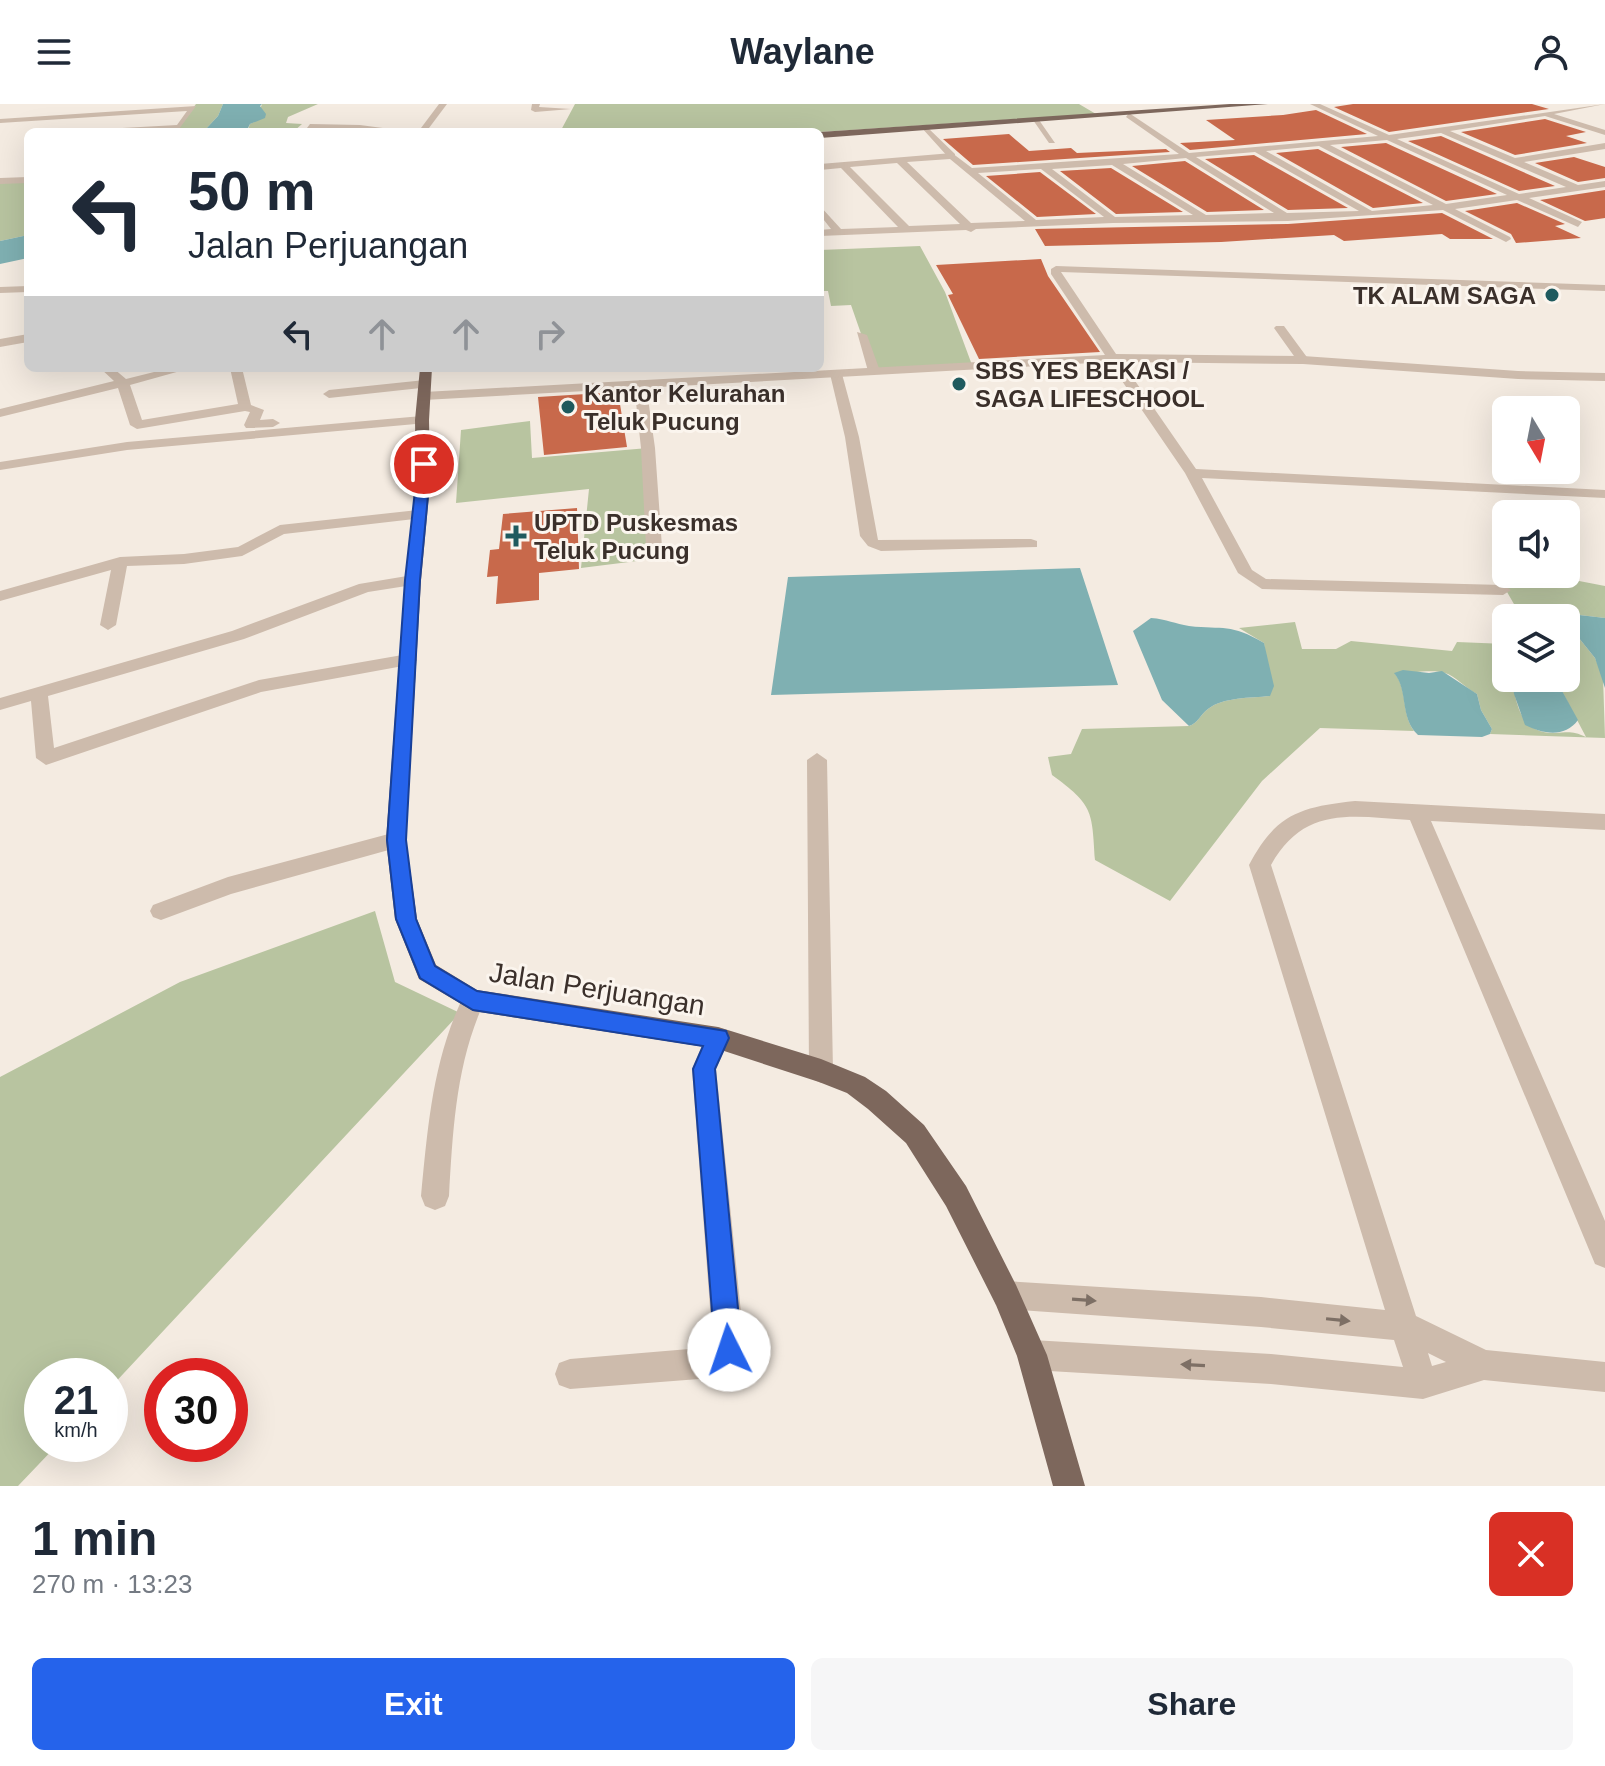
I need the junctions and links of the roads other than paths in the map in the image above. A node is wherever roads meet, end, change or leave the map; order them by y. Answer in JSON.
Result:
{"nodes":[{"id":1,"x":443,"y":104,"type":"edge"},
{"id":2,"x":536,"y":104,"type":"edge"},
{"id":3,"x":1264,"y":104,"type":"edge"},
{"id":4,"x":1314,"y":104,"type":"edge"},
{"id":5,"x":1602,"y":105,"type":"edge"},
{"id":6,"x":195,"y":106,"type":"edge"},
{"id":7,"x":569,"y":106,"type":"edge"},
{"id":8,"x":1207,"y":106,"type":"edge"},
{"id":9,"x":1545,"y":113,"type":"junction"},
{"id":10,"x":1129,"y":115,"type":"junction"},
{"id":11,"x":48,"y":118,"type":"junction"},
{"id":12,"x":0,"y":121,"type":"edge"},
{"id":13,"x":1036,"y":122,"type":"junction"},
{"id":14,"x":1570,"y":122,"type":"junction"},
{"id":15,"x":310,"y":126,"type":"dead end"},
{"id":16,"x":1540,"y":127,"type":"dead end"},
{"id":17,"x":34,"y":128,"type":"edge"},
{"id":18,"x":154,"y":128,"type":"edge"},
{"id":19,"x":370,"y":128,"type":"edge"},
{"id":20,"x":425,"y":128,"type":"edge"},
{"id":21,"x":556,"y":128,"type":"edge"},
{"id":22,"x":924,"y":129,"type":"junction"},
{"id":23,"x":1444,"y":131,"type":"junction"},
{"id":24,"x":1605,"y":133,"type":"edge"},
{"id":25,"x":824,"y":135,"type":"edge"},
{"id":26,"x":1479,"y":136,"type":"dead end"},
{"id":27,"x":1386,"y":138,"type":"junction"},
{"id":28,"x":1463,"y":139,"type":"junction"},
{"id":29,"x":1052,"y":141,"type":"dead end"},
{"id":30,"x":1321,"y":144,"type":"junction"},
{"id":31,"x":1605,"y":146,"type":"edge"},
{"id":32,"x":1258,"y":150,"type":"junction"},
{"id":33,"x":952,"y":156,"type":"junction"},
{"id":34,"x":1188,"y":156,"type":"junction"},
{"id":35,"x":899,"y":160,"type":"junction"},
{"id":36,"x":1515,"y":161,"type":"junction"},
{"id":37,"x":1114,"y":162,"type":"junction"},
{"id":38,"x":843,"y":165,"type":"junction"},
{"id":39,"x":824,"y":167,"type":"edge"},
{"id":40,"x":1044,"y":167,"type":"junction"},
{"id":41,"x":970,"y":171,"type":"junction"},
{"id":42,"x":24,"y":180,"type":"edge"},
{"id":43,"x":0,"y":181,"type":"edge"},
{"id":44,"x":1602,"y":186,"type":"edge"},
{"id":45,"x":1577,"y":188,"type":"junction"},
{"id":46,"x":1519,"y":198,"type":"junction"},
{"id":47,"x":1448,"y":207,"type":"junction"},
{"id":48,"x":824,"y":214,"type":"edge"},
{"id":49,"x":1370,"y":214,"type":"junction"},
{"id":50,"x":1288,"y":218,"type":"junction"},
{"id":51,"x":1206,"y":219,"type":"junction"},
{"id":52,"x":1113,"y":220,"type":"junction"},
{"id":53,"x":1033,"y":223,"type":"junction"},
{"id":54,"x":1578,"y":224,"type":"dead end"},
{"id":55,"x":906,"y":229,"type":"junction"},
{"id":56,"x":971,"y":229,"type":"junction"},
{"id":57,"x":824,"y":233,"type":"edge"},
{"id":58,"x":839,"y":233,"type":"junction"},
{"id":59,"x":1506,"y":239,"type":"dead end"},
{"id":60,"x":1605,"y":288,"type":"edge"},
{"id":61,"x":24,"y":289,"type":"edge"},
{"id":62,"x":0,"y":290,"type":"edge"},
{"id":63,"x":1280,"y":328,"type":"dead end"},
{"id":64,"x":861,"y":335,"type":"dead end"},
{"id":65,"x":24,"y":339,"type":"edge"},
{"id":66,"x":0,"y":343,"type":"edge"},
{"id":67,"x":1113,"y":358,"type":"junction"},
{"id":68,"x":1303,"y":360,"type":"junction"},
{"id":69,"x":874,"y":371,"type":"junction"},
{"id":70,"x":111,"y":372,"type":"edge"},
{"id":71,"x":168,"y":372,"type":"edge"},
{"id":72,"x":237,"y":372,"type":"edge"},
{"id":73,"x":630,"y":372,"type":"edge"},
{"id":74,"x":836,"y":374,"type":"junction"},
{"id":75,"x":1605,"y":377,"type":"edge"},
{"id":76,"x":123,"y":383,"type":"junction"},
{"id":77,"x":635,"y":384,"type":"junction"},
{"id":78,"x":329,"y":394,"type":"dead end"},
{"id":79,"x":424,"y":395,"type":"edge"},
{"id":80,"x":245,"y":407,"type":"junction"},
{"id":81,"x":0,"y":413,"type":"edge"},
{"id":82,"x":0,"y":466,"type":"edge"},
{"id":83,"x":1192,"y":473,"type":"junction"},
{"id":84,"x":1605,"y":494,"type":"edge"},
{"id":85,"x":418,"y":515,"type":"junction"},
{"id":86,"x":1031,"y":544,"type":"dead end"},
{"id":87,"x":654,"y":547,"type":"dead end"},
{"id":88,"x":120,"y":562,"type":"junction"},
{"id":89,"x":413,"y":580,"type":"junction"},
{"id":90,"x":1503,"y":590,"type":"dead end"},
{"id":91,"x":0,"y":596,"type":"edge"},
{"id":92,"x":108,"y":625,"type":"dead end"},
{"id":93,"x":408,"y":660,"type":"junction"},
{"id":94,"x":39,"y":693,"type":"junction"},
{"id":95,"x":0,"y":704,"type":"edge"},
{"id":96,"x":817,"y":760,"type":"dead end"},
{"id":97,"x":1417,"y":813,"type":"junction"},
{"id":98,"x":1605,"y":822,"type":"edge"},
{"id":99,"x":396,"y":840,"type":"junction"},
{"id":100,"x":161,"y":911,"type":"dead end"},
{"id":101,"x":473,"y":1000,"type":"junction"},
{"id":102,"x":718,"y":1038,"type":"junction"},
{"id":103,"x":821,"y":1071,"type":"junction"},
{"id":104,"x":435,"y":1196,"type":"dead end"},
{"id":105,"x":1605,"y":1254,"type":"edge"},
{"id":106,"x":1006,"y":1295,"type":"junction"},
{"id":107,"x":1407,"y":1327,"type":"junction"},
{"id":108,"x":1032,"y":1355,"type":"junction"},
{"id":109,"x":1484,"y":1365,"type":"junction"},
{"id":110,"x":570,"y":1374,"type":"dead end"},
{"id":111,"x":1605,"y":1377,"type":"edge"},
{"id":112,"x":1423,"y":1384,"type":"junction"},
{"id":113,"x":1069,"y":1486,"type":"edge"}],
"edges":[{"from":1,"to":20,"type":"street"},
{"from":2,"to":7,"type":"street"},
{"from":3,"to":8,"type":"main road"},
{"from":4,"to":27,"type":"street"},
{"from":5,"to":9,"type":"street"},
{"from":6,"to":11,"type":"street"},
{"from":6,"to":18,"type":"street"},
{"from":7,"to":21,"type":"street"},
{"from":8,"to":10,"type":"main road"},
{"from":9,"to":14,"type":"street"},
{"from":9,"to":23,"type":"street"},
{"from":10,"to":13,"type":"main road"},
{"from":10,"to":34,"type":"street"},
{"from":11,"to":12,"type":"street"},
{"from":11,"to":17,"type":"street"},
{"from":13,"to":22,"type":"main road"},
{"from":13,"to":29,"type":"street"},
{"from":14,"to":16,"type":"street"},
{"from":14,"to":24,"type":"street"},
{"from":15,"to":19,"type":"street"},
{"from":22,"to":25,"type":"main road"},
{"from":22,"to":33,"type":"street"},
{"from":23,"to":27,"type":"street"},
{"from":23,"to":28,"type":"street"},
{"from":26,"to":28,"type":"street"},
{"from":27,"to":30,"type":"street"},
{"from":27,"to":46,"type":"street"},
{"from":28,"to":36,"type":"street"},
{"from":30,"to":32,"type":"street"},
{"from":30,"to":47,"type":"street"},
{"from":31,"to":36,"type":"street"},
{"from":32,"to":34,"type":"street"},
{"from":32,"to":49,"type":"street"},
{"from":33,"to":35,"type":"street"},
{"from":33,"to":41,"type":"street"},
{"from":34,"to":37,"type":"street"},
{"from":34,"to":50,"type":"street"},
{"from":35,"to":38,"type":"street"},
{"from":35,"to":56,"type":"street"},
{"from":36,"to":45,"type":"street"},
{"from":37,"to":40,"type":"street"},
{"from":37,"to":51,"type":"street"},
{"from":38,"to":39,"type":"street"},
{"from":38,"to":55,"type":"street"},
{"from":40,"to":41,"type":"street"},
{"from":40,"to":52,"type":"street"},
{"from":41,"to":53,"type":"street"},
{"from":42,"to":43,"type":"street"},
{"from":44,"to":45,"type":"street"},
{"from":45,"to":46,"type":"street"},
{"from":46,"to":47,"type":"street"},
{"from":46,"to":54,"type":"street"},
{"from":47,"to":49,"type":"street"},
{"from":47,"to":59,"type":"street"},
{"from":48,"to":58,"type":"street"},
{"from":49,"to":50,"type":"street"},
{"from":50,"to":51,"type":"street"},
{"from":51,"to":52,"type":"street"},
{"from":52,"to":53,"type":"street"},
{"from":53,"to":56,"type":"street"},
{"from":55,"to":56,"type":"street"},
{"from":55,"to":58,"type":"street"},
{"from":57,"to":58,"type":"street"},
{"from":60,"to":67,"type":"street"},
{"from":61,"to":62,"type":"street"},
{"from":63,"to":68,"type":"street"},
{"from":64,"to":69,"type":"street"},
{"from":65,"to":66,"type":"street"},
{"from":67,"to":68,"type":"street"},
{"from":67,"to":69,"type":"street"},
{"from":67,"to":83,"type":"street"},
{"from":68,"to":75,"type":"street"},
{"from":69,"to":74,"type":"street"},
{"from":70,"to":76,"type":"street"},
{"from":71,"to":76,"type":"street"},
{"from":72,"to":80,"type":"street"},
{"from":73,"to":77,"type":"street"},
{"from":74,"to":77,"type":"street"},
{"from":74,"to":86,"type":"street"},
{"from":76,"to":80,"type":"street"},
{"from":76,"to":81,"type":"street"},
{"from":77,"to":79,"type":"street"},
{"from":77,"to":87,"type":"street"},
{"from":78,"to":79,"type":"street"},
{"from":79,"to":80,"type":"street"},
{"from":79,"to":82,"type":"street"},
{"from":79,"to":85,"type":"main road","name":"Jalan Perjuangan"},
{"from":83,"to":84,"type":"street"},
{"from":83,"to":90,"type":"street"},
{"from":85,"to":88,"type":"street"},
{"from":85,"to":89,"type":"main road","name":"Jalan Perjuangan"},
{"from":88,"to":91,"type":"street"},
{"from":88,"to":92,"type":"street"},
{"from":89,"to":93,"type":"main road","name":"Jalan Perjuangan"},
{"from":89,"to":94,"type":"street"},
{"from":93,"to":94,"type":"street"},
{"from":93,"to":99,"type":"main road","name":"Jalan Perjuangan"},
{"from":94,"to":95,"type":"street"},
{"from":96,"to":103,"type":"street"},
{"from":97,"to":98,"type":"street"},
{"from":97,"to":105,"type":"street"},
{"from":97,"to":107,"type":"street"},
{"from":99,"to":100,"type":"street"},
{"from":99,"to":101,"type":"main road","name":"Jalan Perjuangan"},
{"from":101,"to":102,"type":"main road","name":"Jalan Perjuangan"},
{"from":101,"to":104,"type":"street"},
{"from":102,"to":103,"type":"main road","name":"Jalan Perjuangan"},
{"from":102,"to":110,"type":"street"},
{"from":103,"to":106,"type":"main road","name":"Jalan Perjuangan"},
{"from":106,"to":107,"type":"street","one_way":true},
{"from":106,"to":108,"type":"main road","name":"Jalan Perjuangan"},
{"from":107,"to":109,"type":"street"},
{"from":107,"to":112,"type":"street"},
{"from":112,"to":108,"type":"street","one_way":true},
{"from":108,"to":113,"type":"main road","name":"Jalan Perjuangan"},
{"from":109,"to":111,"type":"street"},
{"from":109,"to":112,"type":"street"}]}
